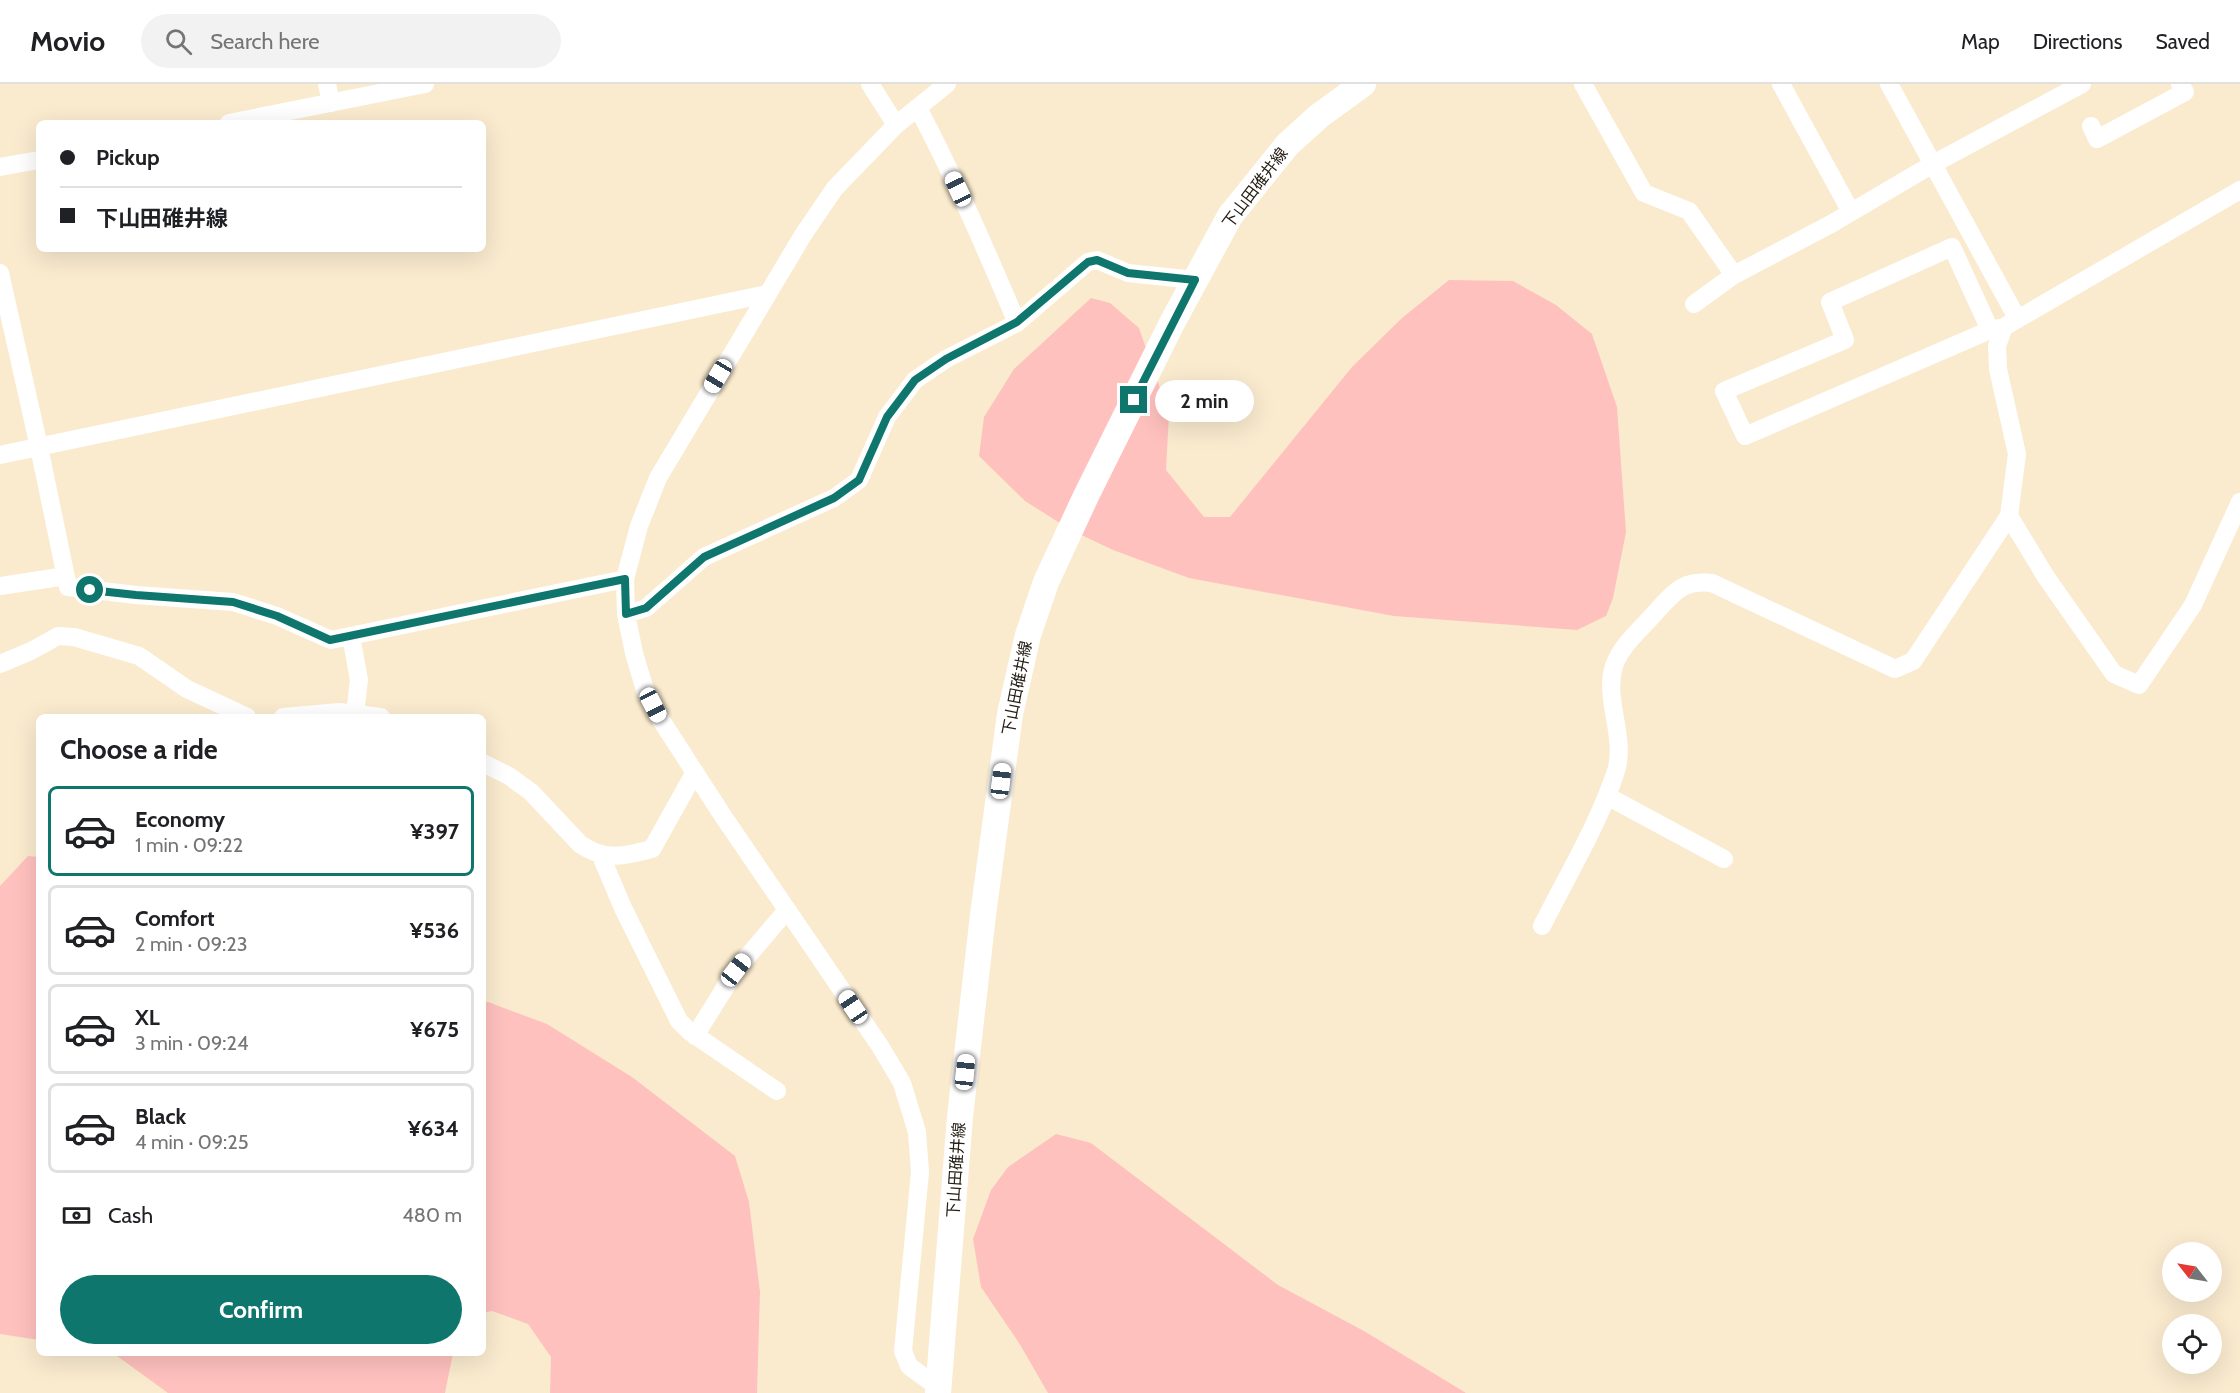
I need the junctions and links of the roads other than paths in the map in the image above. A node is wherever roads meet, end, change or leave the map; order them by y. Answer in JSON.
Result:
{"nodes":[{"id":1,"x":327,"y":84,"type":"edge"},
{"id":2,"x":425,"y":84,"type":"edge"},
{"id":3,"x":870,"y":84,"type":"edge"},
{"id":4,"x":947,"y":84,"type":"edge"},
{"id":5,"x":1364,"y":84,"type":"edge"},
{"id":6,"x":1583,"y":84,"type":"edge"},
{"id":7,"x":1780,"y":84,"type":"edge"},
{"id":8,"x":1889,"y":84,"type":"edge"},
{"id":9,"x":2082,"y":84,"type":"edge"},
{"id":10,"x":2180,"y":84,"type":"edge"},
{"id":11,"x":2053,"y":91,"type":"edge"},
{"id":12,"x":332,"y":103,"type":"junction"},
{"id":13,"x":918,"y":108,"type":"junction"},
{"id":14,"x":244,"y":120,"type":"edge"},
{"id":15,"x":896,"y":125,"type":"junction"},
{"id":16,"x":2091,"y":126,"type":"dead end"},
{"id":17,"x":36,"y":161,"type":"edge"},
{"id":18,"x":1933,"y":164,"type":"junction"},
{"id":19,"x":0,"y":167,"type":"edge"},
{"id":20,"x":2240,"y":190,"type":"edge"},
{"id":21,"x":1851,"y":212,"type":"junction"},
{"id":22,"x":0,"y":273,"type":"edge"},
{"id":23,"x":1734,"y":276,"type":"junction"},
{"id":24,"x":1195,"y":280,"type":"junction"},
{"id":25,"x":767,"y":294,"type":"junction"},
{"id":26,"x":1694,"y":304,"type":"dead end"},
{"id":27,"x":1017,"y":322,"type":"junction"},
{"id":28,"x":2004,"y":325,"type":"junction"},
{"id":29,"x":39,"y":447,"type":"junction"},
{"id":30,"x":0,"y":455,"type":"edge"},
{"id":31,"x":2240,"y":502,"type":"edge"},
{"id":32,"x":2009,"y":516,"type":"junction"},
{"id":33,"x":66,"y":576,"type":"junction"},
{"id":34,"x":625,"y":579,"type":"junction"},
{"id":35,"x":0,"y":586,"type":"edge"},
{"id":36,"x":626,"y":614,"type":"junction"},
{"id":37,"x":351,"y":636,"type":"junction"},
{"id":38,"x":0,"y":664,"type":"edge"},
{"id":39,"x":241,"y":714,"type":"edge"},
{"id":40,"x":317,"y":714,"type":"edge"},
{"id":41,"x":355,"y":714,"type":"joint"},
{"id":42,"x":486,"y":764,"type":"edge"},
{"id":43,"x":695,"y":772,"type":"junction"},
{"id":44,"x":1607,"y":796,"type":"junction"},
{"id":45,"x":601,"y":856,"type":"junction"},
{"id":46,"x":1724,"y":859,"type":"dead end"},
{"id":47,"x":787,"y":910,"type":"junction"},
{"id":48,"x":1542,"y":926,"type":"dead end"},
{"id":49,"x":695,"y":1036,"type":"junction"},
{"id":50,"x":777,"y":1091,"type":"dead end"},
{"id":51,"x":939,"y":1390,"type":"edge"}],
"edges":[{"from":1,"to":12,"type":"street"},
{"from":2,"to":12,"type":"street"},
{"from":3,"to":15,"type":"street"},
{"from":4,"to":13,"type":"street"},
{"from":5,"to":24,"type":"main road","name":"下山田碓井線"},
{"from":6,"to":23,"type":"street"},
{"from":7,"to":21,"type":"street"},
{"from":8,"to":18,"type":"street"},
{"from":9,"to":11,"type":"street"},
{"from":10,"to":16,"type":"street"},
{"from":11,"to":18,"type":"street"},
{"from":12,"to":14,"type":"street"},
{"from":13,"to":15,"type":"street"},
{"from":13,"to":27,"type":"street"},
{"from":15,"to":25,"type":"street"},
{"from":17,"to":19,"type":"street"},
{"from":18,"to":21,"type":"street"},
{"from":18,"to":28,"type":"street"},
{"from":20,"to":28,"type":"street"},
{"from":21,"to":23,"type":"street"},
{"from":22,"to":29,"type":"street"},
{"from":23,"to":26,"type":"street"},
{"from":24,"to":27,"type":"street"},
{"from":24,"to":51,"type":"main road","name":"下山田碓井線"},
{"from":25,"to":29,"type":"street"},
{"from":25,"to":34,"type":"street"},
{"from":27,"to":36,"type":"street"},
{"from":28,"to":28,"type":"street"},
{"from":28,"to":32,"type":"street"},
{"from":29,"to":30,"type":"street"},
{"from":29,"to":33,"type":"street"},
{"from":31,"to":32,"type":"street"},
{"from":32,"to":44,"type":"street"},
{"from":33,"to":35,"type":"street"},
{"from":33,"to":37,"type":"street"},
{"from":34,"to":36,"type":"street"},
{"from":34,"to":37,"type":"street"},
{"from":36,"to":43,"type":"street"},
{"from":37,"to":41,"type":"street"},
{"from":38,"to":39,"type":"street"},
{"from":40,"to":41,"type":"street"},
{"from":42,"to":45,"type":"street"},
{"from":43,"to":45,"type":"street"},
{"from":43,"to":47,"type":"street"},
{"from":44,"to":46,"type":"street"},
{"from":44,"to":48,"type":"street"},
{"from":45,"to":49,"type":"street"},
{"from":47,"to":49,"type":"street"},
{"from":47,"to":51,"type":"street"},
{"from":49,"to":50,"type":"street"}]}
